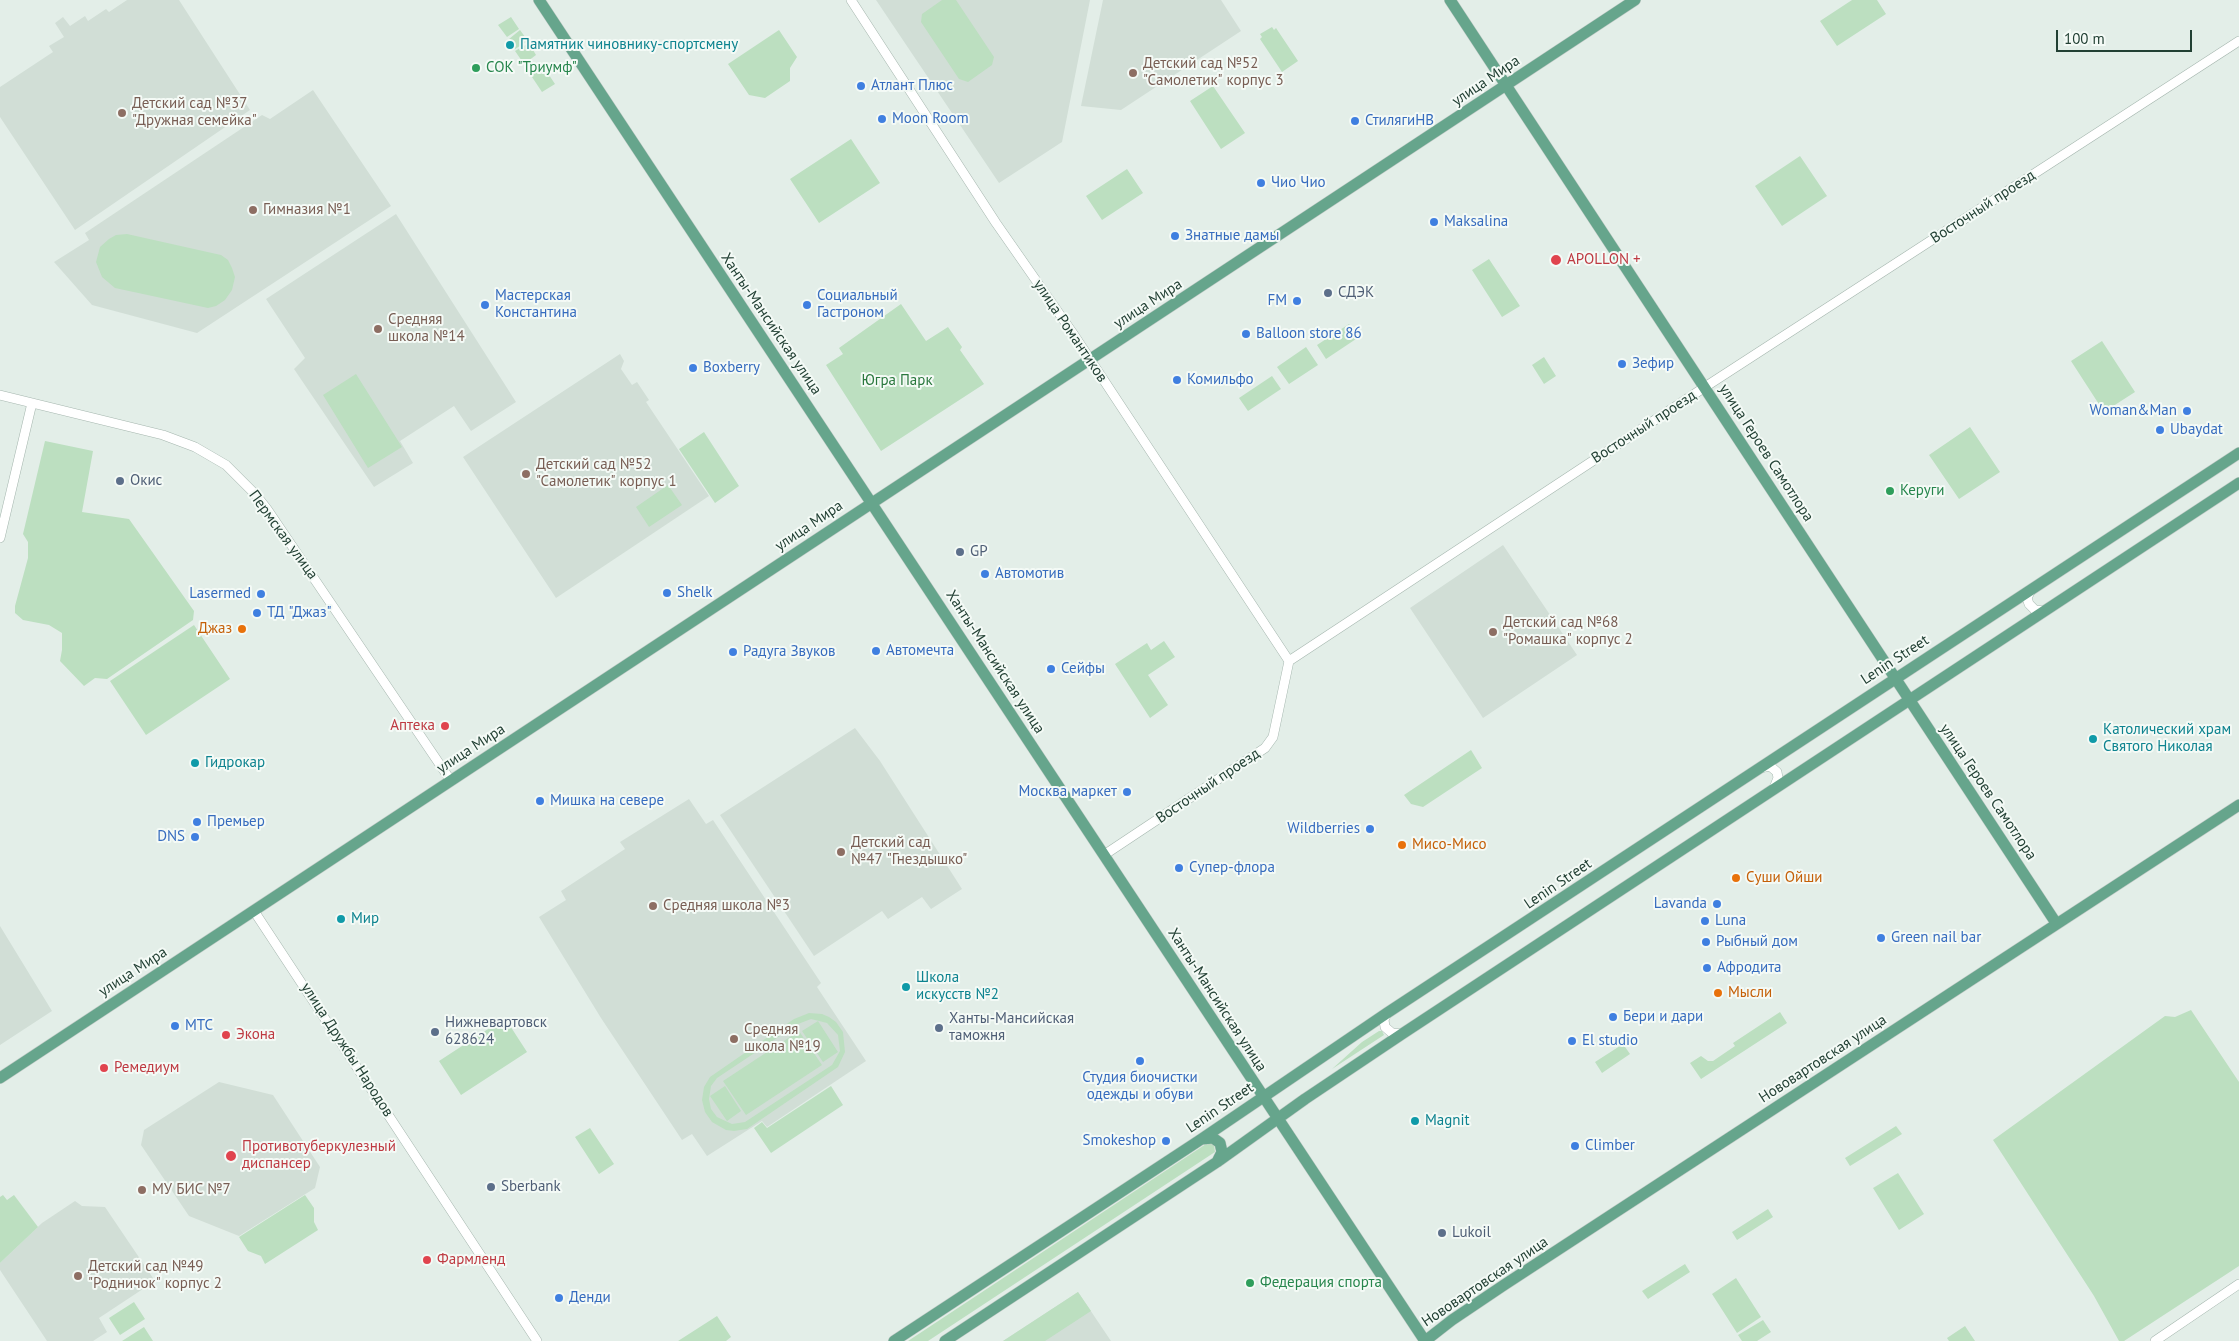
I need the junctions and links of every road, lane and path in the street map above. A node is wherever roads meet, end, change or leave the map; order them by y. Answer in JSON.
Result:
{"nodes":[{"id":1,"x":539,"y":0,"type":"edge"},
{"id":2,"x":851,"y":0,"type":"edge"},
{"id":3,"x":1450,"y":0,"type":"edge"},
{"id":4,"x":1636,"y":0,"type":"edge"},
{"id":5,"x":2239,"y":41,"type":"edge"},
{"id":6,"x":1506,"y":86,"type":"junction"},
{"id":7,"x":1090,"y":360,"type":"junction"},
{"id":8,"x":1705,"y":387,"type":"junction"},
{"id":9,"x":0,"y":395,"type":"edge"},
{"id":10,"x":32,"y":403,"type":"junction"},
{"id":11,"x":2239,"y":453,"type":"edge"},
{"id":12,"x":2239,"y":483,"type":"edge"},
{"id":13,"x":872,"y":502,"type":"junction"},
{"id":14,"x":0,"y":538,"type":"edge"},
{"id":15,"x":2031,"y":590,"type":"junction"},
{"id":16,"x":2044,"y":611,"type":"junction"},
{"id":17,"x":1289,"y":661,"type":"junction"},
{"id":18,"x":1895,"y":678,"type":"junction"},
{"id":19,"x":1909,"y":699,"type":"junction"},
{"id":20,"x":1760,"y":768,"type":"junction"},
{"id":21,"x":451,"y":781,"type":"junction"},
{"id":22,"x":1774,"y":788,"type":"junction"},
{"id":23,"x":2239,"y":805,"type":"edge"},
{"id":24,"x":1104,"y":855,"type":"junction"},
{"id":25,"x":254,"y":910,"type":"junction"},
{"id":26,"x":2056,"y":923,"type":"junction"},
{"id":27,"x":1387,"y":1013,"type":"junction"},
{"id":28,"x":1402,"y":1034,"type":"junction"},
{"id":29,"x":0,"y":1078,"type":"edge"},
{"id":30,"x":1263,"y":1097,"type":"junction"},
{"id":31,"x":1277,"y":1119,"type":"junction"},
{"id":32,"x":1200,"y":1140,"type":"junction"},
{"id":33,"x":1216,"y":1162,"type":"junction"},
{"id":34,"x":2239,"y":1284,"type":"edge"},
{"id":35,"x":537,"y":1341,"type":"edge"},
{"id":36,"x":894,"y":1341,"type":"edge"},
{"id":37,"x":945,"y":1341,"type":"edge"},
{"id":38,"x":1425,"y":1341,"type":"edge"},
{"id":39,"x":2155,"y":1341,"type":"edge"}],
"edges":[{"from":1,"to":13,"type":"main road","name":"Ханты-Мансийская улица"},
{"from":2,"to":7,"type":"street","name":"улица Романтиков"},
{"from":3,"to":6,"type":"main road","name":"улица Героев Самотлора"},
{"from":4,"to":6,"type":"main road","name":"улица Мира"},
{"from":5,"to":8,"type":"street","name":"Восточный проезд"},
{"from":6,"to":7,"type":"main road","name":"улица Мира"},
{"from":6,"to":8,"type":"main road","name":"улица Героев Самотлора"},
{"from":7,"to":13,"type":"main road","name":"улица Мира"},
{"from":7,"to":17,"type":"street","name":"улица Романтиков"},
{"from":8,"to":17,"type":"street","name":"Восточный проезд"},
{"from":8,"to":18,"type":"main road","name":"улица Героев Самотлора"},
{"from":9,"to":10,"type":"street","name":"Пермская улица"},
{"from":10,"to":14,"type":"street"},
{"from":10,"to":21,"type":"street","name":"Пермская улица"},
{"from":11,"to":15,"type":"main road","name":"Lenin Street"},
{"from":12,"to":16,"type":"main road"},
{"from":13,"to":21,"type":"main road","name":"улица Мира"},
{"from":13,"to":24,"type":"main road","name":"Ханты-Мансийская улица"},
{"from":15,"to":16,"type":"street"},
{"from":15,"to":18,"type":"main road","name":"Lenin Street"},
{"from":16,"to":19,"type":"main road"},
{"from":17,"to":24,"type":"street","name":"Восточный проезд"},
{"from":18,"to":19,"type":"main road","name":"улица Героев Самотлора"},
{"from":18,"to":20,"type":"main road","name":"Lenin Street"},
{"from":19,"to":22,"type":"main road"},
{"from":19,"to":26,"type":"main road","name":"улица Героев Самотлора"},
{"from":20,"to":22,"type":"street"},
{"from":20,"to":27,"type":"main road","name":"Lenin Street"},
{"from":21,"to":25,"type":"main road","name":"улица Мира"},
{"from":22,"to":28,"type":"main road"},
{"from":23,"to":26,"type":"main road","name":"Нововартовская улица"},
{"from":24,"to":30,"type":"main road","name":"Ханты-Мансийская улица"},
{"from":25,"to":29,"type":"main road","name":"улица Мира"},
{"from":25,"to":35,"type":"street","name":"улица Дружбы Народов"},
{"from":26,"to":38,"type":"main road","name":"Нововартовская улица"},
{"from":27,"to":28,"type":"street"},
{"from":27,"to":30,"type":"main road","name":"Lenin Street"},
{"from":28,"to":31,"type":"main road"},
{"from":30,"to":31,"type":"main road","name":"Ханты-Мансийская улица"},
{"from":30,"to":32,"type":"main road","name":"Lenin Street"},
{"from":31,"to":33,"type":"main road"},
{"from":31,"to":38,"type":"main road","name":"Ханты-Мансийская улица"},
{"from":32,"to":33,"type":"main road"},
{"from":32,"to":36,"type":"main road","name":"Lenin Street"},
{"from":33,"to":37,"type":"main road"},
{"from":34,"to":39,"type":"street"}]}
